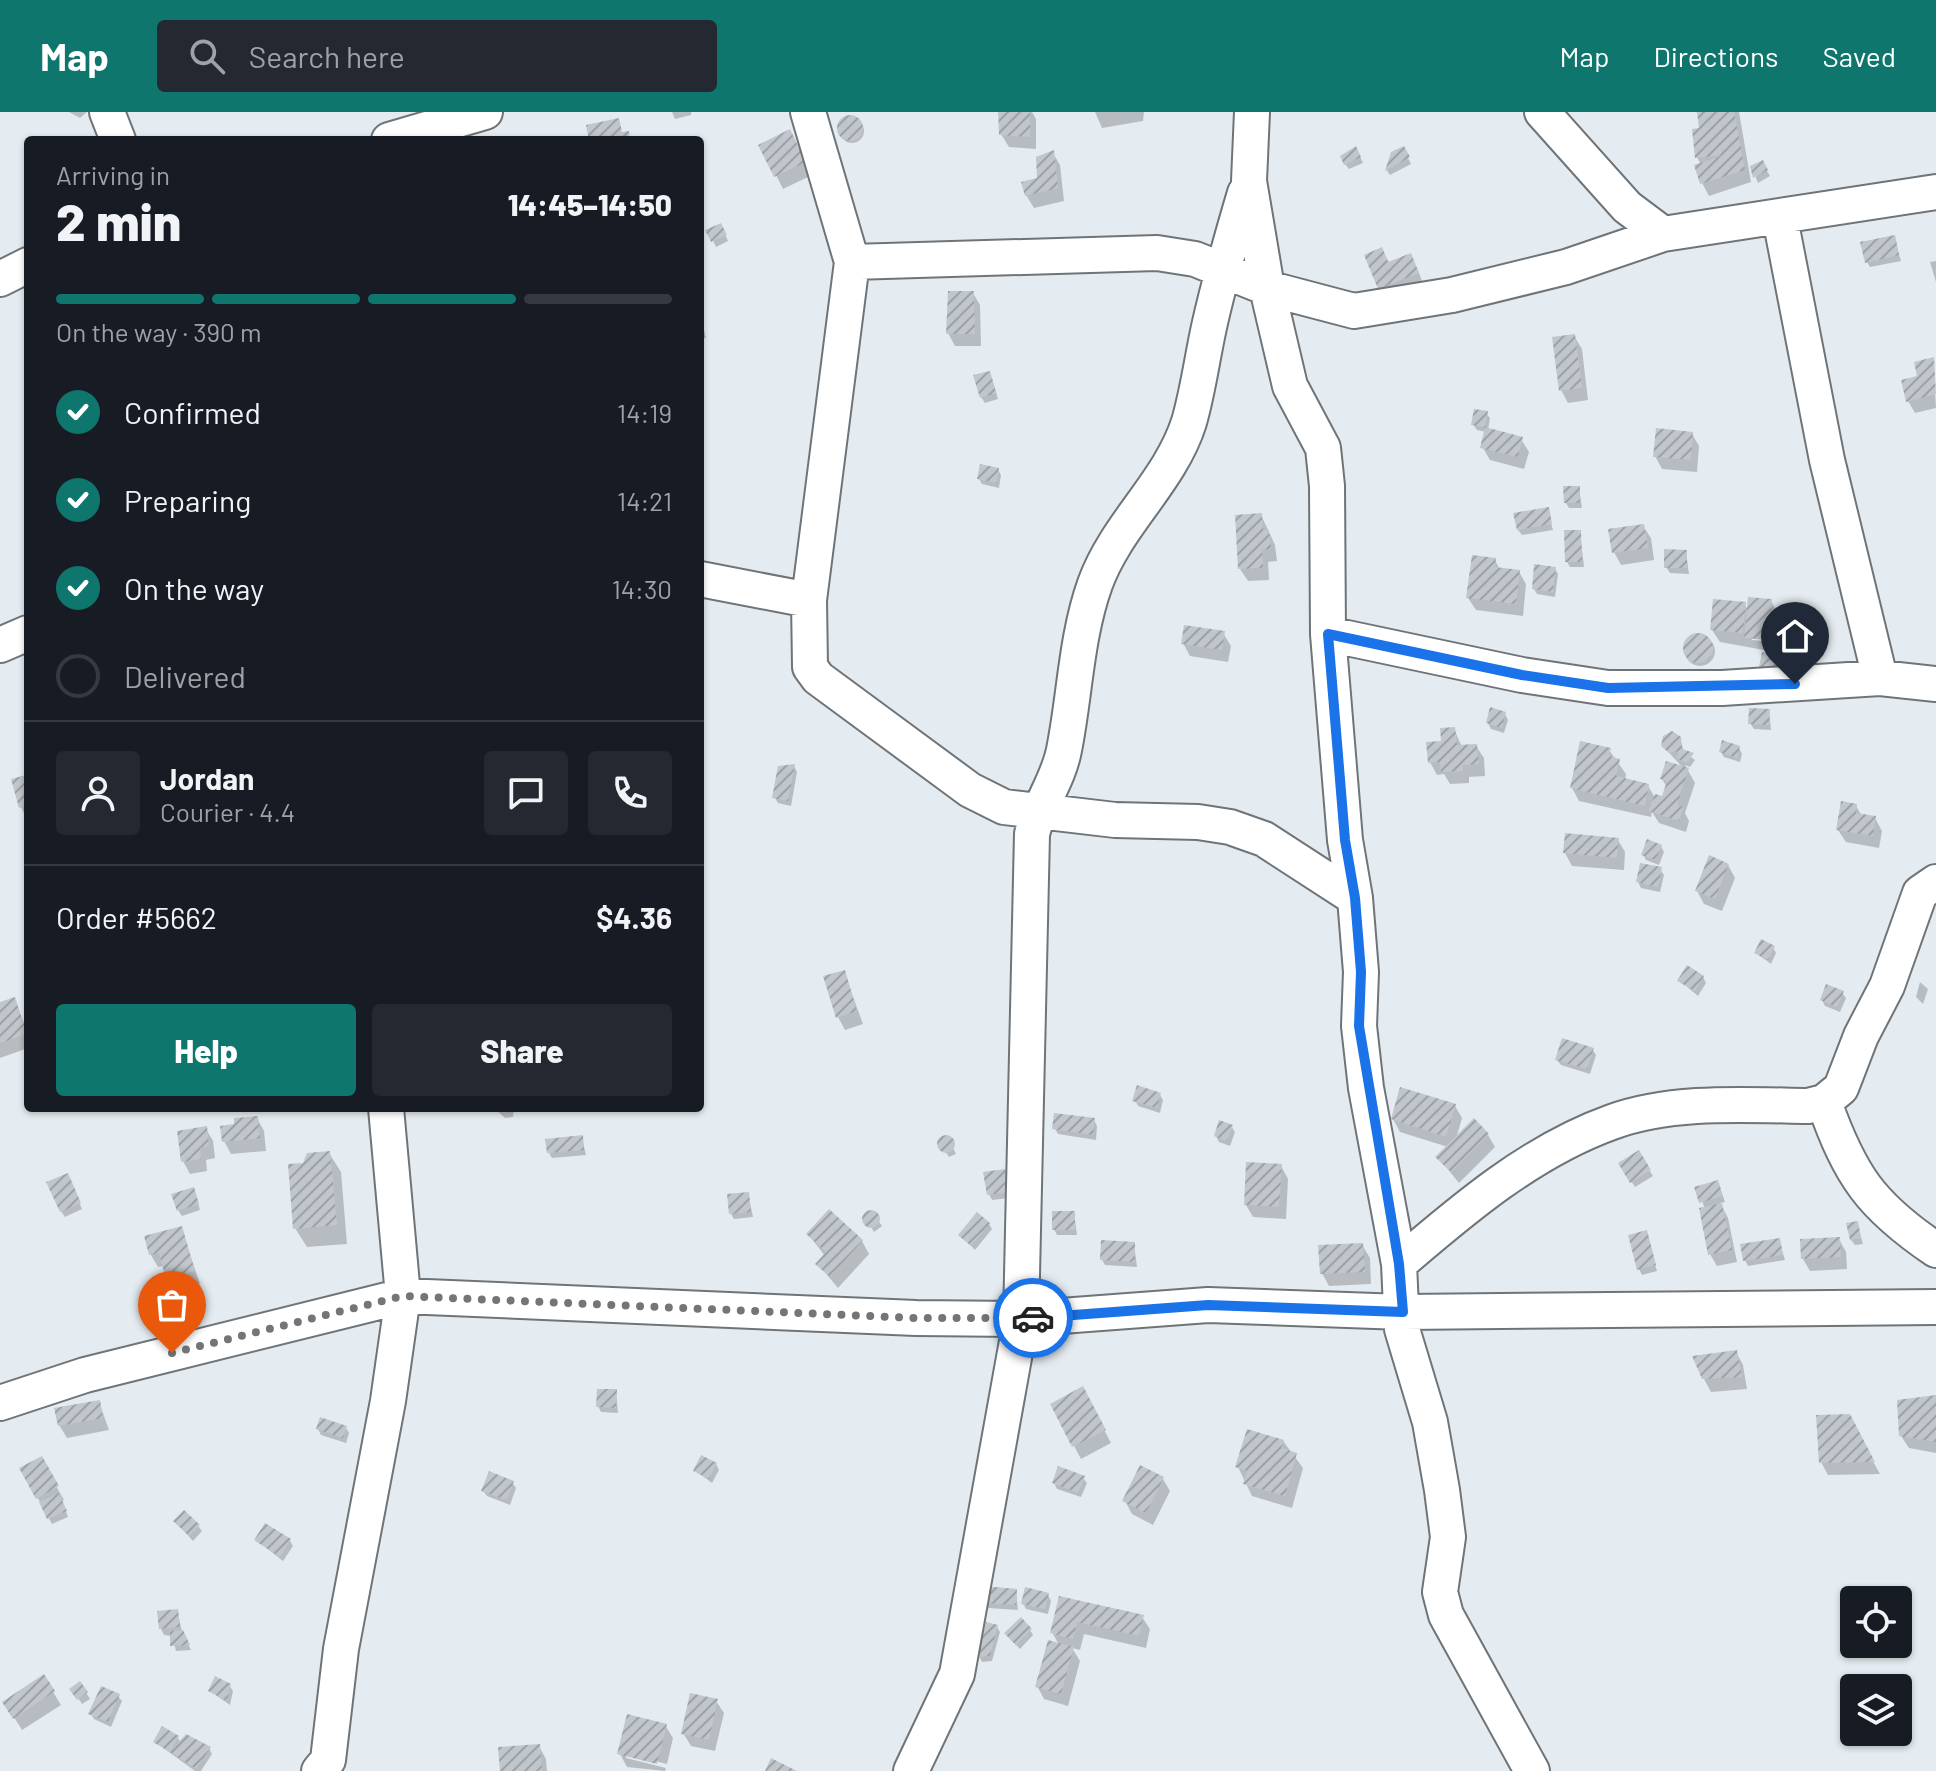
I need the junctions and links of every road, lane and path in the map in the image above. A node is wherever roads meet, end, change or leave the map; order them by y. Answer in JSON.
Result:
{"nodes":[{"id":1,"x":107,"y":112,"type":"edge"},
{"id":2,"x":485,"y":112,"type":"edge"},
{"id":3,"x":808,"y":112,"type":"edge"},
{"id":4,"x":1252,"y":112,"type":"edge"},
{"id":5,"x":1542,"y":112,"type":"edge"},
{"id":6,"x":116,"y":136,"type":"edge"},
{"id":7,"x":403,"y":136,"type":"edge"},
{"id":8,"x":1249,"y":181,"type":"junction"},
{"id":9,"x":1936,"y":192,"type":"edge"},
{"id":10,"x":1780,"y":218,"type":"junction"},
{"id":11,"x":1663,"y":234,"type":"junction"},
{"id":12,"x":852,"y":262,"type":"junction"},
{"id":13,"x":24,"y":267,"type":"edge"},
{"id":14,"x":1222,"y":269,"type":"junction"},
{"id":15,"x":0,"y":279,"type":"edge"},
{"id":16,"x":1267,"y":288,"type":"junction"},
{"id":17,"x":704,"y":580,"type":"edge"},
{"id":18,"x":809,"y":600,"type":"junction"},
{"id":19,"x":1328,"y":634,"type":"junction"},
{"id":20,"x":24,"y":635,"type":"edge"},
{"id":21,"x":0,"y":645,"type":"edge"},
{"id":22,"x":1880,"y":678,"type":"junction"},
{"id":23,"x":1936,"y":684,"type":"edge"},
{"id":24,"x":1037,"y":812,"type":"junction"},
{"id":25,"x":1936,"y":882,"type":"edge"},
{"id":26,"x":1355,"y":898,"type":"junction"},
{"id":27,"x":1824,"y":1102,"type":"junction"},
{"id":28,"x":386,"y":1112,"type":"edge"},
{"id":29,"x":1936,"y":1250,"type":"edge"},
{"id":30,"x":1399,"y":1264,"type":"junction"},
{"id":31,"x":403,"y":1296,"type":"junction"},
{"id":32,"x":1936,"y":1307,"type":"edge"},
{"id":33,"x":1403,"y":1312,"type":"junction"},
{"id":34,"x":1021,"y":1319,"type":"junction"},
{"id":35,"x":0,"y":1403,"type":"edge"},
{"id":36,"x":319,"y":1771,"type":"edge"},
{"id":37,"x":911,"y":1771,"type":"edge"},
{"id":38,"x":1532,"y":1771,"type":"edge"}],
"edges":[{"from":1,"to":6,"type":"street"},
{"from":2,"to":7,"type":"street"},
{"from":3,"to":12,"type":"street"},
{"from":4,"to":8,"type":"street"},
{"from":5,"to":11,"type":"street"},
{"from":8,"to":14,"type":"street"},
{"from":8,"to":16,"type":"street"},
{"from":9,"to":10,"type":"street"},
{"from":10,"to":11,"type":"street"},
{"from":10,"to":22,"type":"street"},
{"from":11,"to":16,"type":"street"},
{"from":12,"to":14,"type":"street"},
{"from":12,"to":18,"type":"street"},
{"from":13,"to":15,"type":"street"},
{"from":14,"to":16,"type":"street"},
{"from":14,"to":24,"type":"street"},
{"from":16,"to":19,"type":"street"},
{"from":17,"to":18,"type":"street"},
{"from":18,"to":24,"type":"street"},
{"from":19,"to":22,"type":"street"},
{"from":19,"to":26,"type":"street"},
{"from":20,"to":21,"type":"street"},
{"from":22,"to":23,"type":"street"},
{"from":24,"to":26,"type":"street"},
{"from":24,"to":34,"type":"street"},
{"from":25,"to":27,"type":"street"},
{"from":26,"to":30,"type":"street"},
{"from":27,"to":29,"type":"street"},
{"from":27,"to":30,"type":"street"},
{"from":28,"to":31,"type":"street"},
{"from":30,"to":33,"type":"street"},
{"from":31,"to":34,"type":"street"},
{"from":31,"to":35,"type":"street"},
{"from":31,"to":36,"type":"street"},
{"from":32,"to":33,"type":"street"},
{"from":33,"to":34,"type":"street"},
{"from":33,"to":38,"type":"street"},
{"from":34,"to":37,"type":"street"}]}
